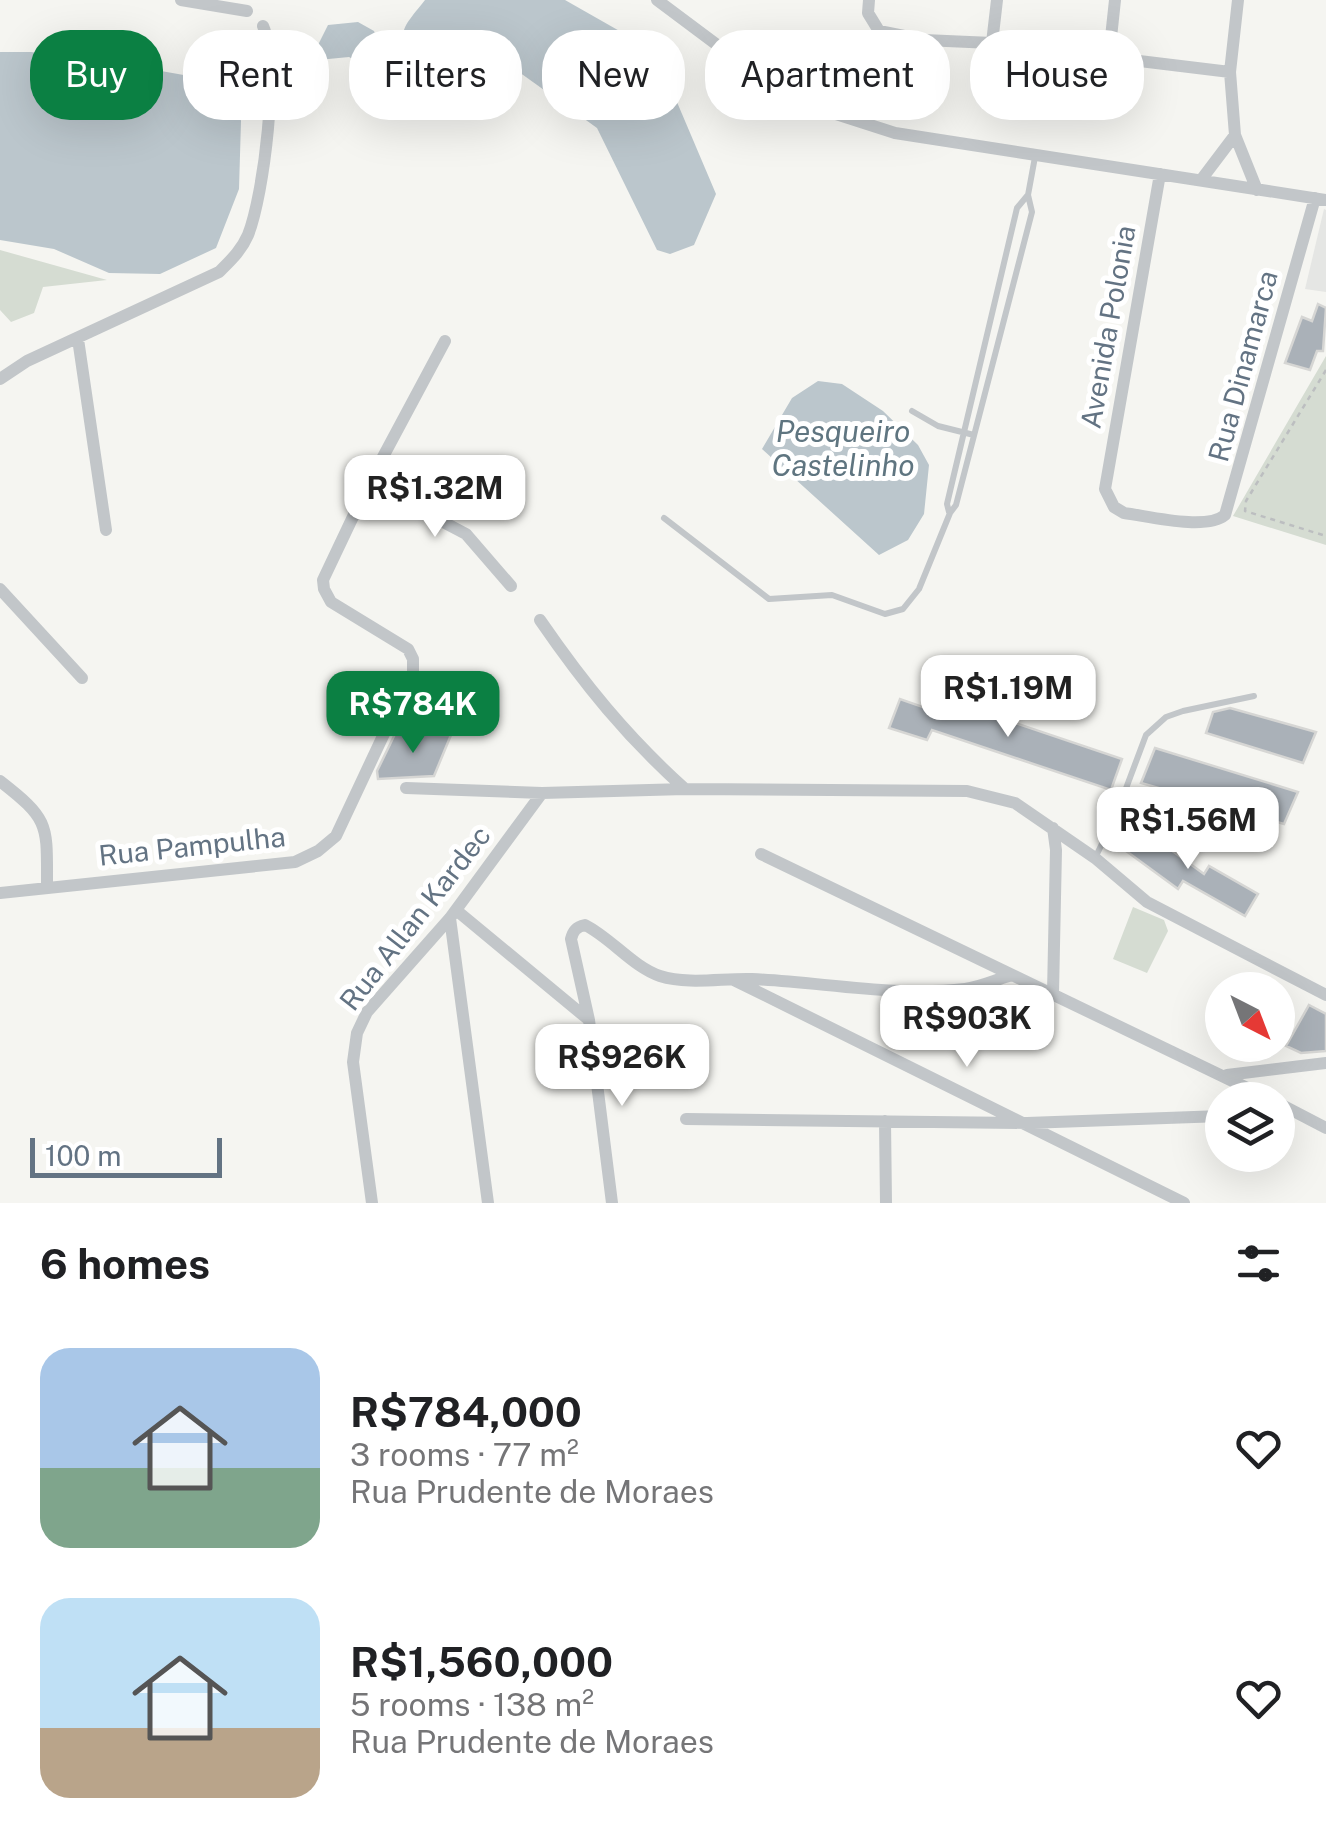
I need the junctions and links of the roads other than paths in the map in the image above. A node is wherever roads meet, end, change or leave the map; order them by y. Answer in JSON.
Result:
{"nodes":[{"id":1,"x":181,"y":0,"type":"edge"},
{"id":2,"x":657,"y":0,"type":"edge"},
{"id":3,"x":869,"y":0,"type":"edge"},
{"id":4,"x":996,"y":0,"type":"edge"},
{"id":5,"x":1116,"y":0,"type":"edge"},
{"id":6,"x":1238,"y":0,"type":"edge"},
{"id":7,"x":247,"y":11,"type":"dead end"},
{"id":8,"x":263,"y":26,"type":"dead end"},
{"id":9,"x":993,"y":30,"type":"edge"},
{"id":10,"x":1112,"y":30,"type":"edge"},
{"id":11,"x":970,"y":41,"type":"edge"},
{"id":12,"x":1144,"y":61,"type":"edge"},
{"id":13,"x":1230,"y":72,"type":"junction"},
{"id":14,"x":1235,"y":135,"type":"junction"},
{"id":15,"x":1035,"y":155,"type":"junction"},
{"id":16,"x":1160,"y":174,"type":"junction"},
{"id":17,"x":1201,"y":180,"type":"junction"},
{"id":18,"x":1257,"y":190,"type":"junction"},
{"id":19,"x":1028,"y":195,"type":"junction"},
{"id":20,"x":1320,"y":199,"type":"edge"},
{"id":21,"x":1000,"y":278,"type":"junction"},
{"id":22,"x":1015,"y":282,"type":"junction"},
{"id":23,"x":78,"y":338,"type":"junction"},
{"id":24,"x":445,"y":341,"type":"dead end"},
{"id":25,"x":983,"y":350,"type":"junction"},
{"id":26,"x":996,"y":355,"type":"junction"},
{"id":27,"x":0,"y":379,"type":"edge"},
{"id":28,"x":912,"y":411,"type":"dead end"},
{"id":29,"x":963,"y":434,"type":"junction"},
{"id":30,"x":974,"y":436,"type":"junction"},
{"id":31,"x":369,"y":484,"type":"junction"},
{"id":32,"x":950,"y":513,"type":"junction"},
{"id":33,"x":664,"y":518,"type":"dead end"},
{"id":34,"x":1194,"y":522,"type":"joint"},
{"id":35,"x":106,"y":530,"type":"dead end"},
{"id":36,"x":511,"y":586,"type":"dead end"},
{"id":37,"x":0,"y":589,"type":"edge"},
{"id":38,"x":540,"y":620,"type":"dead end"},
{"id":39,"x":82,"y":678,"type":"dead end"},
{"id":40,"x":1254,"y":696,"type":"dead end"},
{"id":41,"x":0,"y":781,"type":"edge"},
{"id":42,"x":406,"y":788,"type":"dead end"},
{"id":43,"x":685,"y":789,"type":"junction"},
{"id":44,"x":542,"y":792,"type":"junction"},
{"id":45,"x":1054,"y":828,"type":"junction"},
{"id":46,"x":762,"y":854,"type":"dead end"},
{"id":47,"x":1095,"y":858,"type":"junction"},
{"id":48,"x":47,"y":886,"type":"junction"},
{"id":49,"x":0,"y":893,"type":"edge"},
{"id":50,"x":453,"y":914,"type":"junction"},
{"id":51,"x":1009,"y":976,"type":"junction"},
{"id":52,"x":729,"y":978,"type":"junction"},
{"id":53,"x":1053,"y":993,"type":"junction"},
{"id":54,"x":1326,"y":995,"type":"edge"},
{"id":55,"x":589,"y":1020,"type":"junction"},
{"id":56,"x":1326,"y":1063,"type":"edge"},
{"id":57,"x":1224,"y":1076,"type":"junction"},
{"id":58,"x":1236,"y":1082,"type":"edge"},
{"id":59,"x":1297,"y":1114,"type":"edge"},
{"id":60,"x":1205,"y":1117,"type":"edge"},
{"id":61,"x":686,"y":1118,"type":"dead end"},
{"id":62,"x":885,"y":1121,"type":"junction"},
{"id":63,"x":1027,"y":1123,"type":"junction"},
{"id":64,"x":1326,"y":1128,"type":"edge"},
{"id":65,"x":372,"y":1203,"type":"edge"},
{"id":66,"x":488,"y":1203,"type":"edge"},
{"id":67,"x":612,"y":1203,"type":"edge"},
{"id":68,"x":886,"y":1203,"type":"edge"},
{"id":69,"x":1184,"y":1203,"type":"edge"}],
"edges":[{"from":1,"to":7,"type":"street"},
{"from":2,"to":15,"type":"street"},
{"from":3,"to":11,"type":"street"},
{"from":4,"to":9,"type":"street"},
{"from":5,"to":10,"type":"street"},
{"from":6,"to":13,"type":"street"},
{"from":8,"to":23,"type":"street"},
{"from":12,"to":13,"type":"street"},
{"from":13,"to":14,"type":"street"},
{"from":14,"to":17,"type":"street"},
{"from":14,"to":18,"type":"street"},
{"from":15,"to":16,"type":"street"},
{"from":15,"to":19,"type":"lane"},
{"from":16,"to":17,"type":"street"},
{"from":16,"to":34,"type":"street","name":"Avenida Polonia"},
{"from":17,"to":18,"type":"street"},
{"from":18,"to":20,"type":"street"},
{"from":19,"to":21,"type":"lane"},
{"from":19,"to":22,"type":"lane"},
{"from":20,"to":34,"type":"street","name":"Rua Dinamarca"},
{"from":21,"to":22,"type":"lane"},
{"from":21,"to":25,"type":"lane"},
{"from":22,"to":26,"type":"lane"},
{"from":23,"to":27,"type":"street"},
{"from":23,"to":35,"type":"street"},
{"from":24,"to":31,"type":"street","name":"Rua Pampulha"},
{"from":25,"to":26,"type":"lane"},
{"from":25,"to":29,"type":"lane"},
{"from":26,"to":30,"type":"lane"},
{"from":28,"to":29,"type":"lane"},
{"from":29,"to":30,"type":"lane"},
{"from":29,"to":32,"type":"lane"},
{"from":30,"to":32,"type":"lane"},
{"from":31,"to":36,"type":"street"},
{"from":31,"to":48,"type":"street","name":"Rua Pampulha"},
{"from":32,"to":33,"type":"lane"},
{"from":37,"to":39,"type":"street"},
{"from":38,"to":43,"type":"street"},
{"from":40,"to":47,"type":"lane"},
{"from":41,"to":48,"type":"street"},
{"from":42,"to":44,"type":"street"},
{"from":43,"to":44,"type":"street"},
{"from":43,"to":45,"type":"street"},
{"from":44,"to":50,"type":"street","name":"Rua Allan Kardec"},
{"from":45,"to":47,"type":"street"},
{"from":45,"to":53,"type":"street"},
{"from":46,"to":51,"type":"street"},
{"from":47,"to":54,"type":"street"},
{"from":48,"to":49,"type":"street","name":"Rua Pampulha"},
{"from":50,"to":55,"type":"street"},
{"from":50,"to":65,"type":"street","name":"Rua Allan Kardec"},
{"from":50,"to":66,"type":"street"},
{"from":51,"to":52,"type":"street"},
{"from":51,"to":53,"type":"street"},
{"from":52,"to":55,"type":"street"},
{"from":52,"to":63,"type":"street"},
{"from":53,"to":57,"type":"street"},
{"from":55,"to":67,"type":"street"},
{"from":56,"to":57,"type":"street"},
{"from":57,"to":58,"type":"street"},
{"from":59,"to":64,"type":"street"},
{"from":60,"to":63,"type":"street"},
{"from":61,"to":62,"type":"street"},
{"from":62,"to":63,"type":"street"},
{"from":62,"to":68,"type":"street"},
{"from":63,"to":69,"type":"street"}]}
